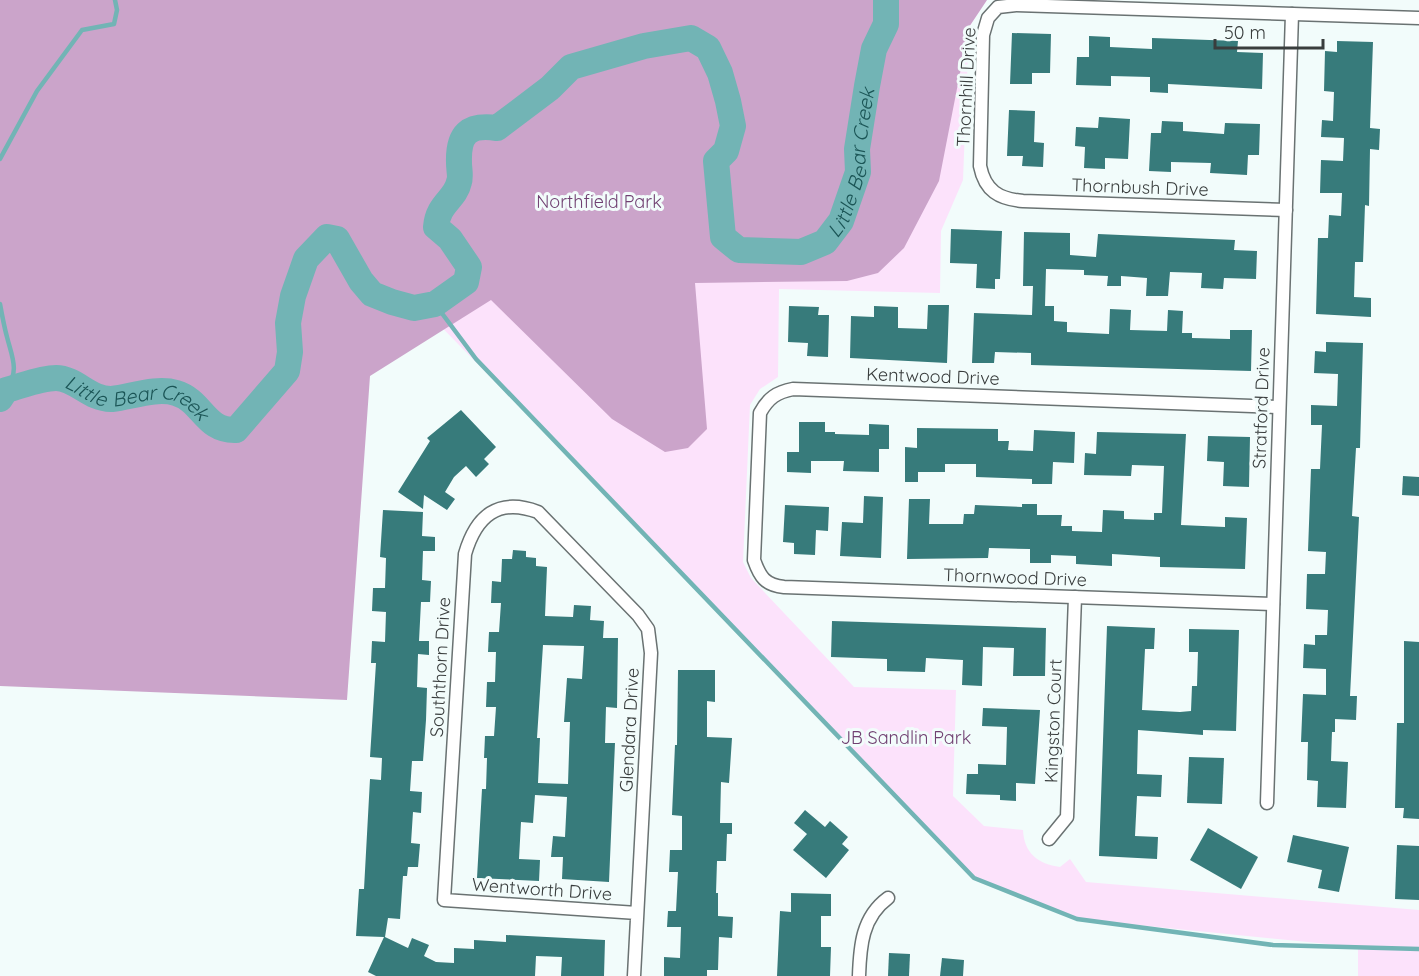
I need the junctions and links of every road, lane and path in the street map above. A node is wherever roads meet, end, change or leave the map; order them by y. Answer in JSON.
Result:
{"nodes":[{"id":1,"x":1292,"y":14,"type":"junction"},
{"id":2,"x":1419,"y":18,"type":"edge"},
{"id":3,"x":994,"y":194,"type":"joint"},
{"id":4,"x":1286,"y":210,"type":"junction"},
{"id":5,"x":1280,"y":407,"type":"junction"},
{"id":6,"x":551,"y":526,"type":"joint"},
{"id":7,"x":759,"y":575,"type":"joint"},
{"id":8,"x":1075,"y":597,"type":"junction"},
{"id":9,"x":1273,"y":604,"type":"junction"},
{"id":10,"x":1267,"y":803,"type":"dead end"},
{"id":11,"x":1049,"y":839,"type":"dead end"},
{"id":12,"x":888,"y":898,"type":"dead end"},
{"id":13,"x":444,"y":900,"type":"joint"},
{"id":14,"x":637,"y":913,"type":"junction"},
{"id":15,"x":634,"y":976,"type":"edge"},
{"id":16,"x":859,"y":976,"type":"edge"}],
"edges":[{"from":1,"to":2,"type":"street","name":"Thornhill Drive"},
{"from":1,"to":3,"type":"street","name":"Thornhill Drive"},
{"from":1,"to":4,"type":"street","name":"Stratford Drive"},
{"from":3,"to":4,"type":"street","name":"Thornbush Drive"},
{"from":4,"to":5,"type":"street","name":"Stratford Drive"},
{"from":5,"to":7,"type":"street","name":"Kentwood Drive"},
{"from":5,"to":9,"type":"street","name":"Stratford Drive"},
{"from":6,"to":13,"type":"street","name":"Souththorn Drive"},
{"from":6,"to":14,"type":"street","name":"Glendara Drive"},
{"from":7,"to":8,"type":"street","name":"Thornwood Drive"},
{"from":8,"to":9,"type":"street","name":"Thornwood Drive"},
{"from":8,"to":11,"type":"street","name":"Kingston Court"},
{"from":9,"to":10,"type":"street","name":"Stratford Drive"},
{"from":12,"to":16,"type":"street"},
{"from":13,"to":14,"type":"street","name":"Wentworth Drive"},
{"from":14,"to":15,"type":"street","name":"Glendara Drive"}]}
